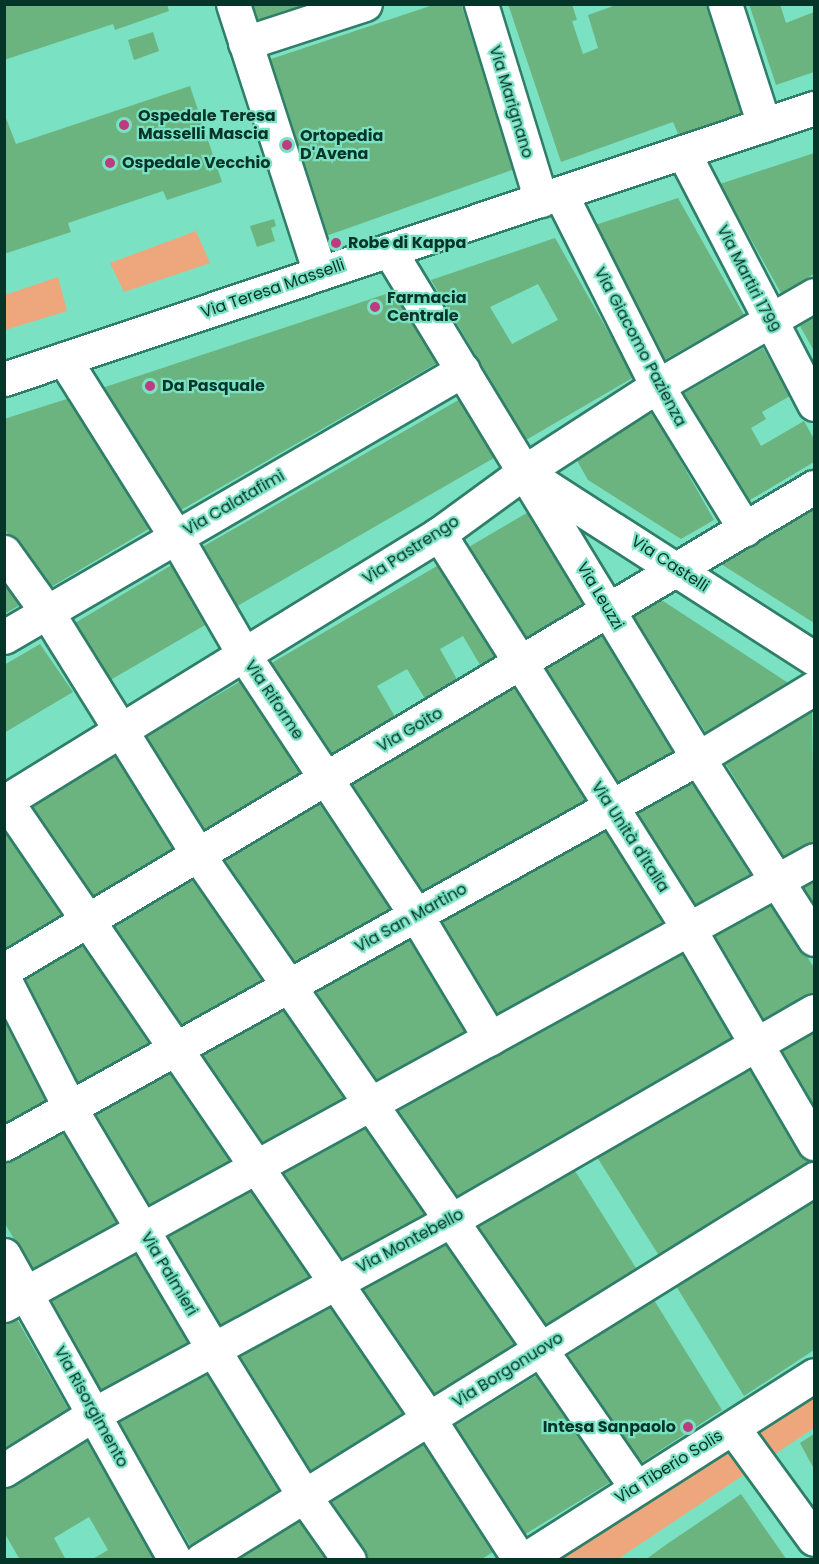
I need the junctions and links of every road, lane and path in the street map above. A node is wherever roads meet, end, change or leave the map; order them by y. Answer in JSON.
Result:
{"nodes":[{"id":1,"x":233,"y":4,"type":"edge"},
{"id":2,"x":365,"y":4,"type":"edge"},
{"id":3,"x":481,"y":4,"type":"edge"},
{"id":4,"x":725,"y":4,"type":"edge"},
{"id":5,"x":245,"y":43,"type":"junction"},
{"id":6,"x":814,"y":108,"type":"edge"},
{"id":7,"x":764,"y":125,"type":"junction"},
{"id":8,"x":683,"y":152,"type":"junction"},
{"id":9,"x":550,"y":196,"type":"junction"},
{"id":10,"x":390,"y":250,"type":"junction"},
{"id":11,"x":320,"y":273,"type":"junction"},
{"id":12,"x":814,"y":295,"type":"edge"},
{"id":13,"x":769,"y":322,"type":"junction"},
{"id":14,"x":64,"y":359,"type":"junction"},
{"id":15,"x":463,"y":370,"type":"junction"},
{"id":16,"x":4,"y":379,"type":"edge"},
{"id":17,"x":657,"y":386,"type":"junction"},
{"id":18,"x":814,"y":404,"type":"edge"},
{"id":19,"x":524,"y":472,"type":"junction"},
{"id":20,"x":814,"y":487,"type":"edge"},
{"id":21,"x":745,"y":529,"type":"junction"},
{"id":22,"x":439,"y":534,"type":"junction"},
{"id":23,"x":176,"y":537,"type":"junction"},
{"id":24,"x":4,"y":552,"type":"edge"},
{"id":25,"x":678,"y":569,"type":"junction"},
{"id":26,"x":608,"y":610,"type":"junction"},
{"id":27,"x":47,"y":612,"type":"junction"},
{"id":28,"x":4,"y":637,"type":"edge"},
{"id":29,"x":244,"y":655,"type":"junction"},
{"id":30,"x":814,"y":658,"type":"edge"},
{"id":31,"x":522,"y":665,"type":"junction"},
{"id":32,"x":814,"y":688,"type":"edge"},
{"id":33,"x":118,"y":733,"type":"junction"},
{"id":34,"x":698,"y":758,"type":"junction"},
{"id":35,"x":326,"y":778,"type":"junction"},
{"id":36,"x":5,"y":801,"type":"edge"},
{"id":37,"x":610,"y":807,"type":"junction"},
{"id":38,"x":198,"y":855,"type":"junction"},
{"id":39,"x":814,"y":860,"type":"edge"},
{"id":40,"x":777,"y":881,"type":"junction"},
{"id":41,"x":416,"y":915,"type":"junction"},
{"id":42,"x":88,"y":920,"type":"junction"},
{"id":43,"x":689,"y":929,"type":"junction"},
{"id":44,"x":814,"y":939,"type":"edge"},
{"id":45,"x":4,"y":970,"type":"edge"},
{"id":46,"x":4,"y":979,"type":"edge"},
{"id":47,"x":291,"y":985,"type":"junction"},
{"id":48,"x":814,"y":1011,"type":"edge"},
{"id":49,"x":490,"y":1038,"type":"junction"},
{"id":50,"x":758,"y":1043,"type":"junction"},
{"id":51,"x":173,"y":1050,"type":"junction"},
{"id":52,"x":370,"y":1104,"type":"junction"},
{"id":53,"x":70,"y":1108,"type":"junction"},
{"id":54,"x":814,"y":1143,"type":"edge"},
{"id":55,"x":4,"y":1144,"type":"edge"},
{"id":56,"x":255,"y":1167,"type":"junction"},
{"id":57,"x":814,"y":1179,"type":"edge"},
{"id":58,"x":450,"y":1221,"type":"junction"},
{"id":59,"x":142,"y":1230,"type":"junction"},
{"id":60,"x":4,"y":1255,"type":"edge"},
{"id":61,"x":333,"y":1281,"type":"junction"},
{"id":62,"x":16,"y":1299,"type":"edge"},
{"id":63,"x":213,"y":1349,"type":"junction"},
{"id":64,"x":539,"y":1350,"type":"junction"},
{"id":65,"x":814,"y":1375,"type":"edge"},
{"id":66,"x":94,"y":1414,"type":"junction"},
{"id":67,"x":429,"y":1419,"type":"junction"},
{"id":68,"x":733,"y":1428,"type":"junction"},
{"id":69,"x":4,"y":1470,"type":"edge"},
{"id":70,"x":636,"y":1487,"type":"junction"},
{"id":71,"x":304,"y":1496,"type":"junction"},
{"id":72,"x":814,"y":1539,"type":"edge"},
{"id":73,"x":175,"y":1560,"type":"edge"},
{"id":74,"x":201,"y":1560,"type":"edge"},
{"id":75,"x":350,"y":1560,"type":"edge"},
{"id":76,"x":522,"y":1560,"type":"edge"}],
"edges":[{"from":1,"to":5,"type":"street"},
{"from":2,"to":5,"type":"street"},
{"from":3,"to":9,"type":"street","name":"Via Marignano"},
{"from":4,"to":7,"type":"street"},
{"from":5,"to":11,"type":"street"},
{"from":6,"to":7,"type":"street","name":"Via Teresa Masselli"},
{"from":7,"to":8,"type":"street","name":"Via Teresa Masselli"},
{"from":8,"to":9,"type":"street","name":"Via Teresa Masselli"},
{"from":8,"to":13,"type":"street","name":"Via Martiri 1799"},
{"from":9,"to":10,"type":"street","name":"Via Teresa Masselli"},
{"from":9,"to":17,"type":"street","name":"Via Giacomo Pazienza"},
{"from":10,"to":11,"type":"street","name":"Via Teresa Masselli"},
{"from":10,"to":15,"type":"street","name":"Via Leuzzi"},
{"from":11,"to":14,"type":"street","name":"Via Teresa Masselli"},
{"from":12,"to":13,"type":"street","name":"Via Pastrengo"},
{"from":13,"to":17,"type":"street","name":"Via Pastrengo"},
{"from":13,"to":18,"type":"street","name":"Via Martiri 1799"},
{"from":14,"to":16,"type":"street","name":"Via Teresa Masselli"},
{"from":14,"to":23,"type":"street","name":"Via Riforme"},
{"from":15,"to":19,"type":"street","name":"Via Leuzzi"},
{"from":15,"to":23,"type":"street","name":"Via Calatafimi"},
{"from":17,"to":19,"type":"street","name":"Via Pastrengo"},
{"from":17,"to":21,"type":"street","name":"Via Giacomo Pazienza"},
{"from":19,"to":22,"type":"street","name":"Via Pastrengo"},
{"from":19,"to":25,"type":"street","name":"Via Castelli"},
{"from":19,"to":26,"type":"street","name":"Via Leuzzi"},
{"from":20,"to":21,"type":"street","name":"Via Goito"},
{"from":21,"to":25,"type":"street","name":"Via Goito"},
{"from":22,"to":29,"type":"street","name":"Via Pastrengo"},
{"from":22,"to":31,"type":"street","name":"Via Unità d'Italia"},
{"from":23,"to":27,"type":"street","name":"Via Calatafimi"},
{"from":23,"to":29,"type":"street","name":"Via Riforme"},
{"from":24,"to":27,"type":"street"},
{"from":25,"to":26,"type":"street","name":"Via Goito"},
{"from":25,"to":30,"type":"street","name":"Via Castelli"},
{"from":26,"to":31,"type":"street","name":"Via Goito"},
{"from":26,"to":34,"type":"street","name":"Via Leuzzi"},
{"from":27,"to":28,"type":"street","name":"Via Calatafimi"},
{"from":27,"to":33,"type":"street"},
{"from":29,"to":33,"type":"street","name":"Via Pastrengo"},
{"from":29,"to":35,"type":"street","name":"Via Riforme"},
{"from":31,"to":35,"type":"street","name":"Via Goito"},
{"from":31,"to":37,"type":"street","name":"Via Unità d'Italia"},
{"from":32,"to":34,"type":"street","name":"Via San Martino"},
{"from":33,"to":36,"type":"street","name":"Via Pastrengo"},
{"from":33,"to":38,"type":"street"},
{"from":34,"to":37,"type":"street","name":"Via San Martino"},
{"from":34,"to":40,"type":"street","name":"Via Leuzzi"},
{"from":35,"to":38,"type":"street","name":"Via Goito"},
{"from":35,"to":41,"type":"street","name":"Via Riforme"},
{"from":36,"to":42,"type":"street"},
{"from":37,"to":41,"type":"street","name":"Via San Martino"},
{"from":37,"to":43,"type":"street","name":"Via Unità d'Italia"},
{"from":38,"to":42,"type":"street","name":"Via Goito"},
{"from":38,"to":47,"type":"street"},
{"from":39,"to":40,"type":"street"},
{"from":40,"to":43,"type":"street"},
{"from":40,"to":44,"type":"street","name":"Via Leuzzi"},
{"from":41,"to":47,"type":"street","name":"Via San Martino"},
{"from":41,"to":49,"type":"street","name":"Via Riforme"},
{"from":42,"to":45,"type":"street","name":"Via Goito"},
{"from":42,"to":51,"type":"street"},
{"from":43,"to":49,"type":"street"},
{"from":43,"to":50,"type":"street","name":"Via Unità d'Italia"},
{"from":46,"to":53,"type":"street","name":"Via Palmieri"},
{"from":47,"to":51,"type":"street","name":"Via San Martino"},
{"from":47,"to":52,"type":"street"},
{"from":48,"to":50,"type":"street","name":"Via Montebello"},
{"from":49,"to":52,"type":"street"},
{"from":50,"to":54,"type":"street","name":"Via Unità d'Italia"},
{"from":50,"to":58,"type":"street","name":"Via Montebello"},
{"from":51,"to":53,"type":"street","name":"Via San Martino"},
{"from":51,"to":56,"type":"street"},
{"from":52,"to":56,"type":"street"},
{"from":52,"to":58,"type":"street"},
{"from":53,"to":55,"type":"street","name":"Via San Martino"},
{"from":53,"to":59,"type":"street","name":"Via Palmieri"},
{"from":56,"to":59,"type":"street"},
{"from":56,"to":61,"type":"street"},
{"from":57,"to":64,"type":"street","name":"Via Borgonuovo"},
{"from":58,"to":61,"type":"street","name":"Via Montebello"},
{"from":58,"to":64,"type":"street"},
{"from":59,"to":62,"type":"street"},
{"from":59,"to":63,"type":"street","name":"Via Palmieri"},
{"from":60,"to":62,"type":"street","name":"Via Risorgimento"},
{"from":61,"to":63,"type":"street","name":"Via Montebello"},
{"from":61,"to":67,"type":"street"},
{"from":62,"to":66,"type":"street","name":"Via Risorgimento"},
{"from":63,"to":66,"type":"street","name":"Via Montebello"},
{"from":63,"to":71,"type":"street","name":"Via Palmieri"},
{"from":64,"to":67,"type":"street","name":"Via Borgonuovo"},
{"from":64,"to":70,"type":"street"},
{"from":65,"to":68,"type":"street","name":"Via Tiberio Solis"},
{"from":66,"to":69,"type":"street","name":"Via Montebello"},
{"from":66,"to":73,"type":"street","name":"Via Risorgimento"},
{"from":67,"to":71,"type":"street","name":"Via Borgonuovo"},
{"from":67,"to":76,"type":"street"},
{"from":68,"to":70,"type":"street","name":"Via Tiberio Solis"},
{"from":68,"to":72,"type":"street"},
{"from":70,"to":76,"type":"street","name":"Via Tiberio Solis"},
{"from":71,"to":74,"type":"street","name":"Via Borgonuovo"},
{"from":71,"to":75,"type":"street","name":"Via Palmieri"}]}
